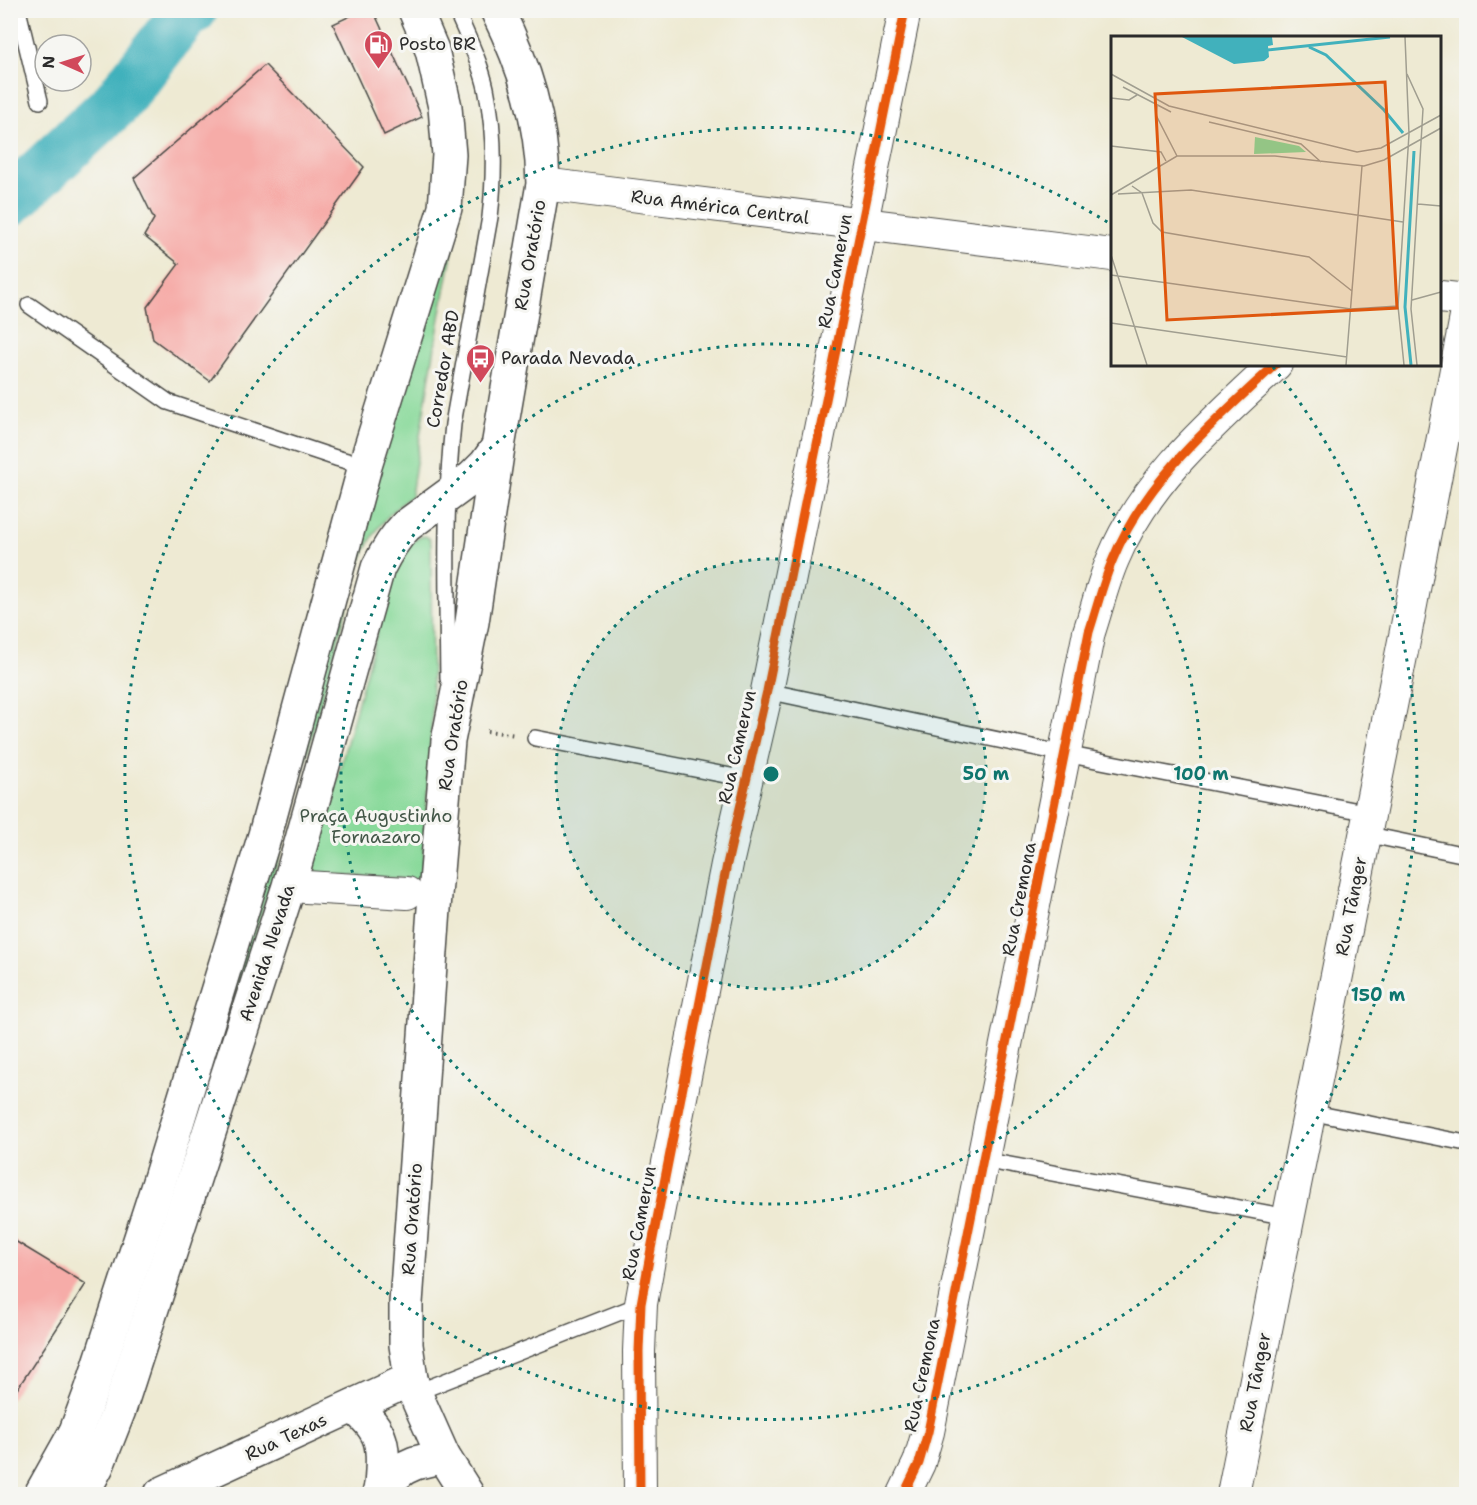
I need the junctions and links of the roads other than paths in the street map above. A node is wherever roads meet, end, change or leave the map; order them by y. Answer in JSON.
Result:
{"nodes":[{"id":1,"x":18,"y":10,"type":"edge"},
{"id":2,"x":415,"y":10,"type":"edge"},
{"id":3,"x":456,"y":10,"type":"edge"},
{"id":4,"x":497,"y":10,"type":"edge"},
{"id":5,"x":905,"y":10,"type":"edge"},
{"id":6,"x":40,"y":101,"type":"dead end"},
{"id":7,"x":543,"y":184,"type":"junction"},
{"id":8,"x":862,"y":224,"type":"junction"},
{"id":9,"x":1111,"y":255,"type":"edge"},
{"id":10,"x":1441,"y":297,"type":"edge"},
{"id":11,"x":1467,"y":300,"type":"edge"},
{"id":12,"x":28,"y":305,"type":"dead end"},
{"id":13,"x":1467,"y":316,"type":"edge"},
{"id":14,"x":1274,"y":366,"type":"edge"},
{"id":15,"x":498,"y":447,"type":"junction"},
{"id":16,"x":365,"y":466,"type":"junction"},
{"id":17,"x":447,"y":495,"type":"junction"},
{"id":18,"x":767,"y":691,"type":"junction"},
{"id":19,"x":535,"y":738,"type":"road end"},
{"id":20,"x":448,"y":741,"type":"junction"},
{"id":21,"x":1065,"y":754,"type":"junction"},
{"id":22,"x":746,"y":779,"type":"junction"},
{"id":23,"x":1367,"y":824,"type":"junction"},
{"id":24,"x":1467,"y":855,"type":"edge"},
{"id":25,"x":289,"y":886,"type":"junction"},
{"id":26,"x":407,"y":893,"type":"dead end"},
{"id":27,"x":1309,"y":1112,"type":"junction"},
{"id":28,"x":1467,"y":1143,"type":"edge"},
{"id":29,"x":983,"y":1160,"type":"junction"},
{"id":30,"x":158,"y":1185,"type":"junction"},
{"id":31,"x":189,"y":1196,"type":"junction"},
{"id":32,"x":1288,"y":1217,"type":"junction"},
{"id":33,"x":641,"y":1304,"type":"junction"},
{"id":34,"x":413,"y":1386,"type":"junction"},
{"id":35,"x":353,"y":1406,"type":"junction"},
{"id":36,"x":75,"y":1434,"type":"junction"},
{"id":37,"x":443,"y":1456,"type":"junction"},
{"id":38,"x":380,"y":1490,"type":"edge"},
{"id":39,"x":41,"y":1494,"type":"edge"},
{"id":40,"x":82,"y":1494,"type":"edge"},
{"id":41,"x":161,"y":1494,"type":"edge"},
{"id":42,"x":467,"y":1494,"type":"edge"},
{"id":43,"x":640,"y":1494,"type":"edge"},
{"id":44,"x":904,"y":1494,"type":"edge"},
{"id":45,"x":1233,"y":1494,"type":"edge"}],
"edges":[{"from":1,"to":6,"type":"lane"},
{"from":2,"to":16,"type":"main road"},
{"from":3,"to":17,"type":"lane","name":"Corredor ABD"},
{"from":4,"to":7,"type":"main road","name":"Rua Oratório"},
{"from":5,"to":8,"type":"street","name":"Rua Camerun"},
{"from":7,"to":8,"type":"street","name":"Rua América Central"},
{"from":7,"to":15,"type":"main road","name":"Rua Oratório"},
{"from":8,"to":9,"type":"street","name":"Rua América Central"},
{"from":8,"to":18,"type":"street","name":"Rua Camerun"},
{"from":10,"to":11,"type":"street"},
{"from":12,"to":16,"type":"lane"},
{"from":13,"to":23,"type":"street","name":"Rua Tânger"},
{"from":14,"to":21,"type":"street","name":"Rua Cremona"},
{"from":15,"to":17,"type":"main road","name":"Avenida Nevada"},
{"from":15,"to":20,"type":"main road","name":"Rua Oratório"},
{"from":16,"to":30,"type":"main road","name":"Avenida Nevada"},
{"from":17,"to":20,"type":"lane","name":"Corredor ABD"},
{"from":17,"to":25,"type":"main road","name":"Avenida Nevada"},
{"from":18,"to":21,"type":"lane"},
{"from":18,"to":22,"type":"street","name":"Rua Camerun"},
{"from":19,"to":22,"type":"lane"},
{"from":20,"to":34,"type":"main road","name":"Rua Oratório"},
{"from":21,"to":23,"type":"lane"},
{"from":21,"to":29,"type":"street","name":"Rua Cremona"},
{"from":22,"to":33,"type":"street","name":"Rua Camerun"},
{"from":23,"to":24,"type":"lane"},
{"from":23,"to":27,"type":"street","name":"Rua Tânger"},
{"from":25,"to":26,"type":"street"},
{"from":25,"to":31,"type":"main road","name":"Avenida Nevada"},
{"from":27,"to":28,"type":"lane"},
{"from":27,"to":32,"type":"street","name":"Rua Tânger"},
{"from":29,"to":32,"type":"lane"},
{"from":29,"to":44,"type":"street","name":"Rua Cremona"},
{"from":30,"to":31,"type":"main road"},
{"from":30,"to":36,"type":"main road","name":"Avenida Nevada"},
{"from":31,"to":40,"type":"main road","name":"Avenida Nevada"},
{"from":32,"to":45,"type":"street","name":"Rua Tânger"},
{"from":33,"to":34,"type":"lane"},
{"from":33,"to":43,"type":"street","name":"Rua Camerun"},
{"from":34,"to":35,"type":"main road","name":"Rua Texas"},
{"from":34,"to":37,"type":"main road","name":"Rua Oratório"},
{"from":35,"to":38,"type":"main road"},
{"from":35,"to":41,"type":"main road","name":"Rua Texas"},
{"from":36,"to":39,"type":"main road","name":"Avenida Nevada"},
{"from":36,"to":40,"type":"main road"},
{"from":37,"to":38,"type":"main road"},
{"from":37,"to":42,"type":"main road","name":"Rua Oratório"}]}
